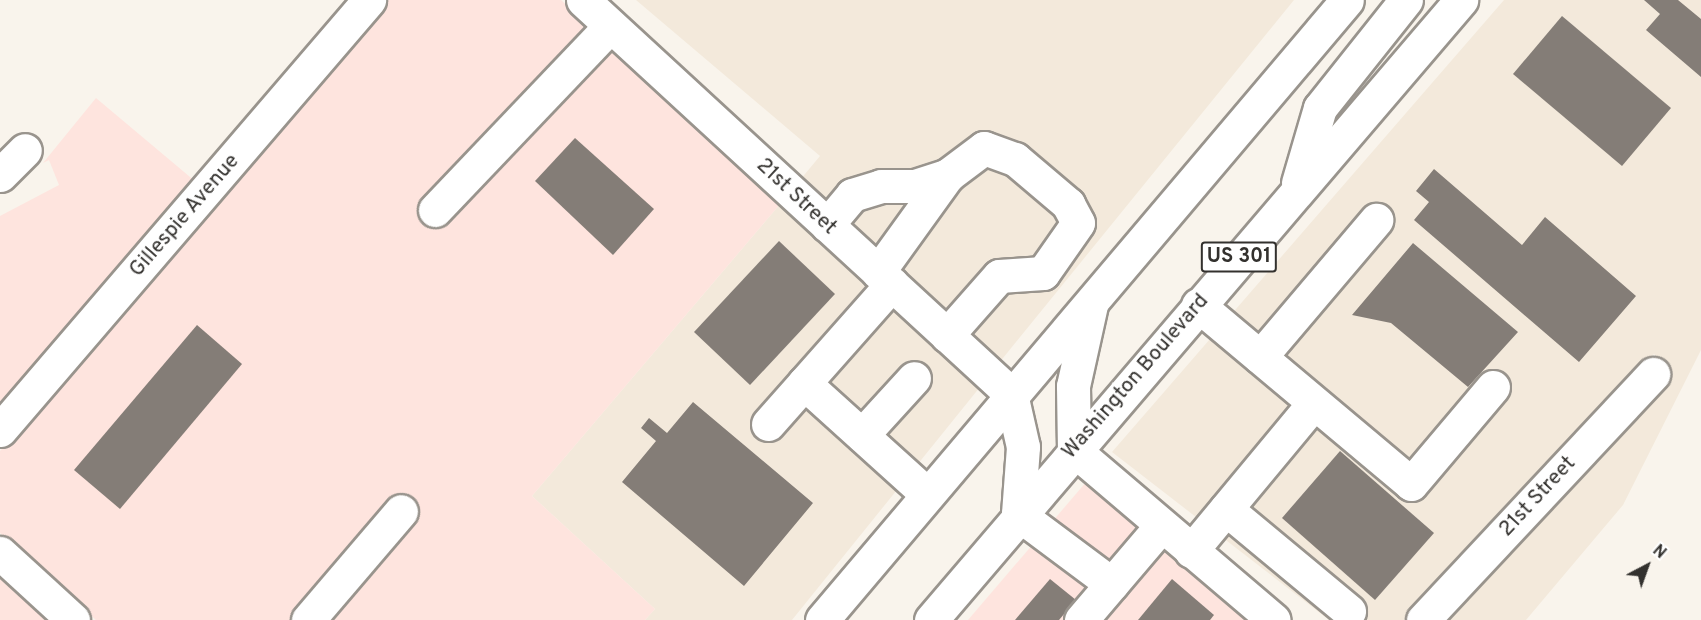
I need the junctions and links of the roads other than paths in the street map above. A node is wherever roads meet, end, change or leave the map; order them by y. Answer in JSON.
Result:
{"nodes":[{"id":1,"x":369,"y":0,"type":"edge"},
{"id":2,"x":583,"y":0,"type":"edge"},
{"id":3,"x":1347,"y":0,"type":"edge"},
{"id":4,"x":1406,"y":0,"type":"edge"},
{"id":5,"x":1461,"y":0,"type":"edge"},
{"id":6,"x":610,"y":26,"type":"junction"},
{"id":7,"x":25,"y":150,"type":"dead end"},
{"id":8,"x":948,"y":175,"type":"junction"},
{"id":9,"x":0,"y":176,"type":"edge"},
{"id":10,"x":1296,"y":190,"type":"junction"},
{"id":11,"x":435,"y":210,"type":"dead end"},
{"id":12,"x":1376,"y":220,"type":"dead end"},
{"id":13,"x":827,"y":225,"type":"junction"},
{"id":14,"x":885,"y":278,"type":"junction"},
{"id":15,"x":1091,"y":303,"type":"junction"},
{"id":16,"x":1198,"y":305,"type":"junction"},
{"id":17,"x":947,"y":335,"type":"junction"},
{"id":18,"x":1260,"y":357,"type":"junction"},
{"id":19,"x":1653,"y":374,"type":"dead end"},
{"id":20,"x":914,"y":378,"type":"dead end"},
{"id":21,"x":804,"y":383,"type":"junction"},
{"id":22,"x":1493,"y":387,"type":"dead end"},
{"id":23,"x":1011,"y":394,"type":"junction"},
{"id":24,"x":1314,"y":403,"type":"junction"},
{"id":25,"x":768,"y":424,"type":"dead end"},
{"id":26,"x":0,"y":430,"type":"edge"},
{"id":27,"x":862,"y":435,"type":"junction"},
{"id":28,"x":1074,"y":450,"type":"junction"},
{"id":29,"x":927,"y":494,"type":"junction"},
{"id":30,"x":1226,"y":509,"type":"junction"},
{"id":31,"x":401,"y":511,"type":"dead end"},
{"id":32,"x":1018,"y":514,"type":"junction"},
{"id":33,"x":1161,"y":526,"type":"junction"},
{"id":34,"x":1191,"y":551,"type":"junction"},
{"id":35,"x":0,"y":553,"type":"edge"},
{"id":36,"x":1112,"y":584,"type":"junction"},
{"id":37,"x":1349,"y":611,"type":"dead end"},
{"id":38,"x":1264,"y":617,"type":"edge"},
{"id":39,"x":73,"y":620,"type":"edge"},
{"id":40,"x":308,"y":620,"type":"edge"},
{"id":41,"x":822,"y":620,"type":"edge"},
{"id":42,"x":931,"y":620,"type":"edge"},
{"id":43,"x":1081,"y":620,"type":"edge"},
{"id":44,"x":1423,"y":620,"type":"edge"}],
"edges":[{"from":1,"to":26,"type":"main road","name":"Gillespie Avenue"},
{"from":2,"to":6,"type":"main road","name":"21st Street"},
{"from":3,"to":15,"type":"main road"},
{"from":4,"to":10,"type":"main road"},
{"from":5,"to":10,"type":"main road","name":"Washington Boulevard","number":"US 301"},
{"from":6,"to":11,"type":"main road"},
{"from":6,"to":13,"type":"main road","name":"21st Street"},
{"from":7,"to":9,"type":"main road"},
{"from":8,"to":13,"type":"main road"},
{"from":8,"to":14,"type":"main road"},
{"from":8,"to":17,"type":"main road"},
{"from":10,"to":16,"type":"main road","name":"Washington Boulevard","number":"US 301"},
{"from":12,"to":18,"type":"main road"},
{"from":13,"to":14,"type":"main road","name":"21st Street"},
{"from":14,"to":17,"type":"main road","name":"21st Street"},
{"from":14,"to":21,"type":"main road"},
{"from":15,"to":23,"type":"main road"},
{"from":15,"to":28,"type":"main road"},
{"from":16,"to":18,"type":"main road"},
{"from":16,"to":28,"type":"main road","name":"Washington Boulevard","number":"US 301"},
{"from":17,"to":23,"type":"main road","name":"21st Street"},
{"from":18,"to":24,"type":"main road"},
{"from":19,"to":44,"type":"main road","name":"21st Street"},
{"from":20,"to":27,"type":"main road"},
{"from":21,"to":25,"type":"main road"},
{"from":21,"to":27,"type":"main road"},
{"from":22,"to":24,"type":"main road"},
{"from":23,"to":29,"type":"main road"},
{"from":23,"to":32,"type":"main road"},
{"from":24,"to":30,"type":"main road"},
{"from":27,"to":29,"type":"main road"},
{"from":28,"to":32,"type":"main road","name":"Washington Boulevard","number":"US 301"},
{"from":28,"to":33,"type":"main road"},
{"from":29,"to":41,"type":"main road"},
{"from":30,"to":34,"type":"main road"},
{"from":30,"to":37,"type":"main road"},
{"from":31,"to":40,"type":"main road"},
{"from":32,"to":36,"type":"main road"},
{"from":32,"to":42,"type":"main road","name":"Washington Boulevard","number":"US 301"},
{"from":33,"to":34,"type":"main road"},
{"from":33,"to":36,"type":"main road"},
{"from":34,"to":38,"type":"main road"},
{"from":35,"to":39,"type":"main road"},
{"from":36,"to":43,"type":"main road"}]}
